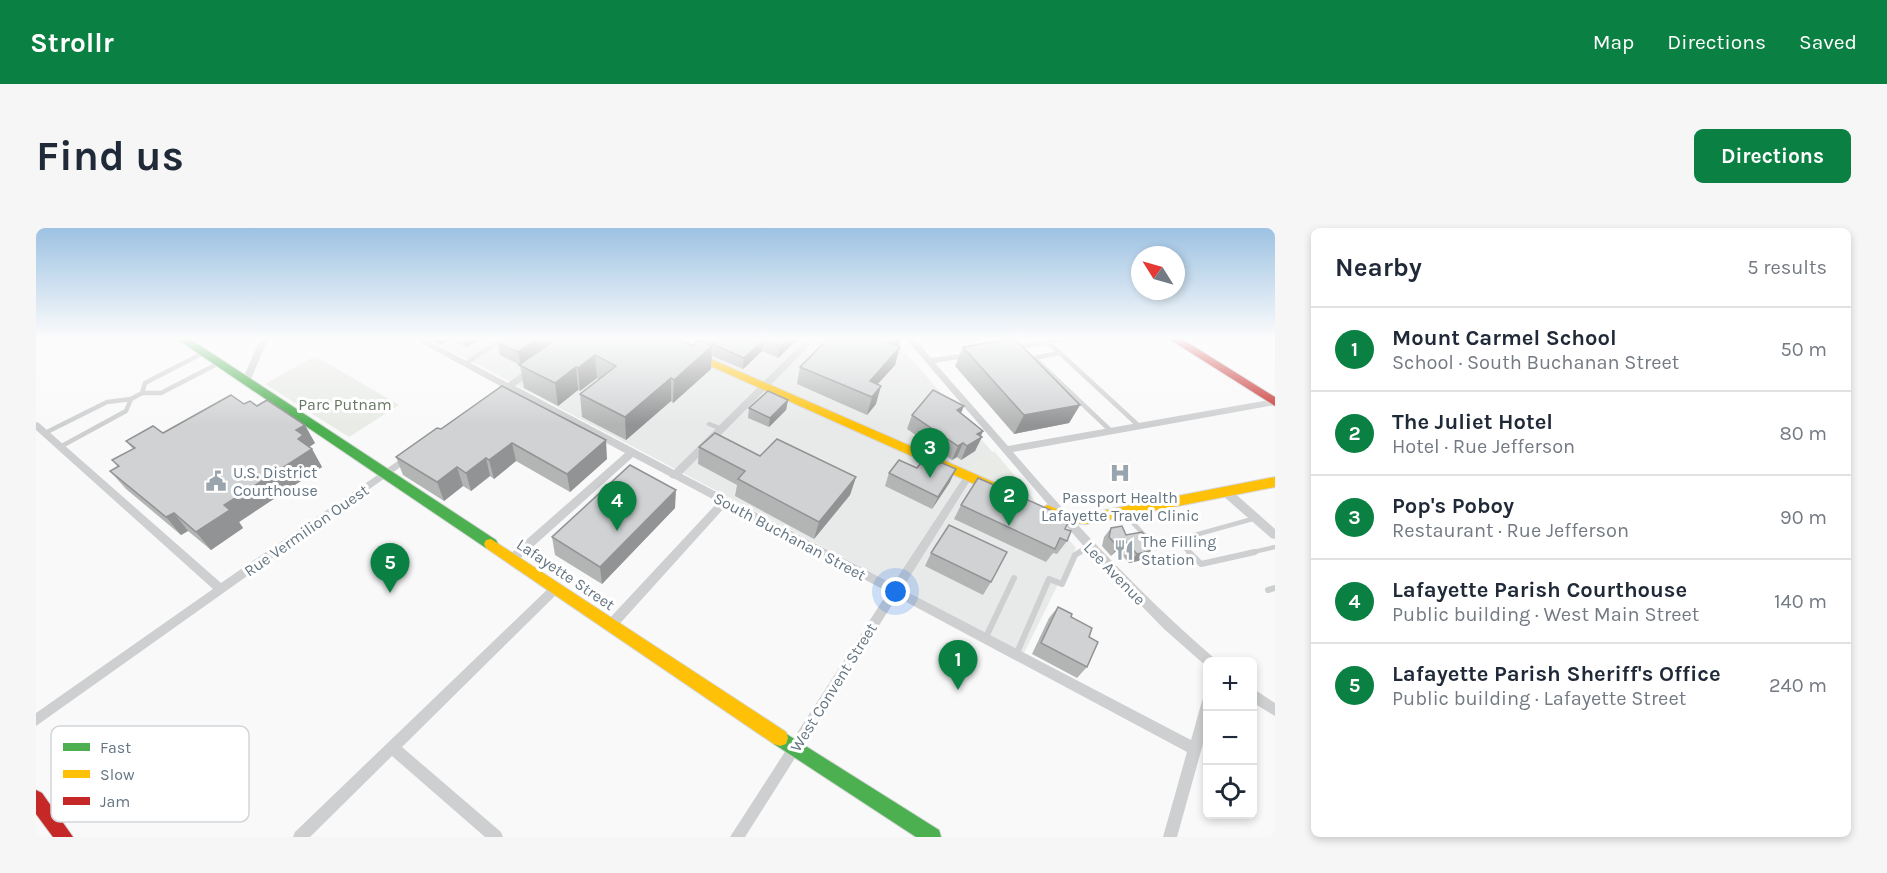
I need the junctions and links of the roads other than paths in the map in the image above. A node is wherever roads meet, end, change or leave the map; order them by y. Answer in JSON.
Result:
{"nodes":[{"id":1,"x":175,"y":367,"type":"edge"},
{"id":2,"x":210,"y":367,"type":"edge"},
{"id":3,"x":226,"y":367,"type":"edge"},
{"id":4,"x":253,"y":367,"type":"edge"},
{"id":5,"x":470,"y":367,"type":"edge"},
{"id":6,"x":535,"y":367,"type":"edge"},
{"id":7,"x":720,"y":367,"type":"edge"},
{"id":8,"x":784,"y":367,"type":"edge"},
{"id":9,"x":935,"y":367,"type":"edge"},
{"id":10,"x":1044,"y":367,"type":"edge"},
{"id":11,"x":1075,"y":367,"type":"edge"},
{"id":12,"x":1220,"y":367,"type":"edge"},
{"id":13,"x":246,"y":381,"type":"junction"},
{"id":14,"x":764,"y":387,"type":"junction"},
{"id":15,"x":502,"y":391,"type":"junction"},
{"id":16,"x":142,"y":393,"type":"junction"},
{"id":17,"x":131,"y":399,"type":"junction"},
{"id":18,"x":1275,"y":402,"type":"edge"},
{"id":19,"x":710,"y":424,"type":"dead end"},
{"id":20,"x":36,"y":425,"type":"edge"},
{"id":21,"x":1139,"y":426,"type":"junction"},
{"id":22,"x":722,"y":429,"type":"junction"},
{"id":23,"x":1111,"y":431,"type":"junction"},
{"id":24,"x":45,"y":433,"type":"junction"},
{"id":25,"x":60,"y":447,"type":"junction"},
{"id":26,"x":424,"y":447,"type":"edge"},
{"id":27,"x":1006,"y":450,"type":"junction"},
{"id":28,"x":630,"y":453,"type":"junction"},
{"id":29,"x":387,"y":473,"type":"junction"},
{"id":30,"x":675,"y":476,"type":"junction"},
{"id":31,"x":968,"y":477,"type":"junction"},
{"id":32,"x":1275,"y":482,"type":"edge"},
{"id":33,"x":1226,"y":492,"type":"junction"},
{"id":34,"x":1010,"y":495,"type":"edge"},
{"id":35,"x":724,"y":502,"type":"junction"},
{"id":36,"x":1031,"y":504,"type":"edge"},
{"id":37,"x":1123,"y":512,"type":"junction"},
{"id":38,"x":1063,"y":517,"type":"junction"},
{"id":39,"x":1256,"y":518,"type":"junction"},
{"id":40,"x":1275,"y":535,"type":"edge"},
{"id":41,"x":1088,"y":546,"type":"junction"},
{"id":42,"x":1275,"y":547,"type":"edge"},
{"id":43,"x":1156,"y":548,"type":"dead end"},
{"id":44,"x":513,"y":558,"type":"junction"},
{"id":45,"x":1014,"y":578,"type":"dead end"},
{"id":46,"x":557,"y":587,"type":"junction"},
{"id":47,"x":1275,"y":588,"type":"edge"},
{"id":48,"x":221,"y":590,"type":"junction"},
{"id":49,"x":1268,"y":590,"type":"dead end"},
{"id":50,"x":894,"y":591,"type":"junction"},
{"id":51,"x":611,"y":625,"type":"junction"},
{"id":52,"x":986,"y":639,"type":"junction"},
{"id":53,"x":1016,"y":655,"type":"junction"},
{"id":54,"x":1204,"y":657,"type":"edge"},
{"id":55,"x":1257,"y":697,"type":"edge"},
{"id":56,"x":1275,"y":710,"type":"edge"},
{"id":57,"x":1205,"y":711,"type":"edge"},
{"id":58,"x":36,"y":720,"type":"edge"},
{"id":59,"x":392,"y":747,"type":"junction"},
{"id":60,"x":794,"y":748,"type":"junction"},
{"id":61,"x":1195,"y":749,"type":"junction"},
{"id":62,"x":36,"y":799,"type":"edge"},
{"id":63,"x":51,"y":819,"type":"edge"},
{"id":64,"x":53,"y":822,"type":"edge"},
{"id":65,"x":64,"y":837,"type":"edge"},
{"id":66,"x":300,"y":837,"type":"edge"},
{"id":67,"x":496,"y":837,"type":"edge"},
{"id":68,"x":737,"y":837,"type":"edge"},
{"id":69,"x":932,"y":837,"type":"edge"},
{"id":70,"x":1170,"y":837,"type":"edge"}],
"edges":[{"from":1,"to":16,"type":"lane"},
{"from":2,"to":16,"type":"lane"},
{"from":3,"to":13,"type":"street","name":"Lafayette Street"},
{"from":4,"to":13,"type":"street"},
{"from":5,"to":15,"type":"street","name":"South Buchanan Street"},
{"from":6,"to":15,"type":"street"},
{"from":7,"to":14,"type":"street"},
{"from":8,"to":14,"type":"street"},
{"from":9,"to":27,"type":"street","name":"Lee Avenue"},
{"from":10,"to":23,"type":"lane"},
{"from":11,"to":21,"type":"lane"},
{"from":12,"to":18,"type":"street"},
{"from":13,"to":29,"type":"street","name":"Lafayette Street"},
{"from":14,"to":22,"type":"street"},
{"from":14,"to":31,"type":"street"},
{"from":15,"to":28,"type":"street","name":"South Buchanan Street"},
{"from":16,"to":17,"type":"lane"},
{"from":17,"to":24,"type":"lane"},
{"from":17,"to":25,"type":"lane"},
{"from":18,"to":21,"type":"street"},
{"from":19,"to":22,"type":"lane"},
{"from":20,"to":24,"type":"street"},
{"from":21,"to":23,"type":"street"},
{"from":22,"to":30,"type":"street"},
{"from":23,"to":27,"type":"street"},
{"from":24,"to":25,"type":"street"},
{"from":25,"to":48,"type":"street"},
{"from":26,"to":29,"type":"street","name":"Rue Vermilion Ouest"},
{"from":27,"to":38,"type":"street","name":"Lee Avenue"},
{"from":28,"to":30,"type":"street","name":"South Buchanan Street"},
{"from":28,"to":44,"type":"street"},
{"from":29,"to":44,"type":"street","name":"Lafayette Street"},
{"from":29,"to":48,"type":"street","name":"Rue Vermilion Ouest"},
{"from":30,"to":35,"type":"street","name":"South Buchanan Street"},
{"from":31,"to":34,"type":"street"},
{"from":31,"to":50,"type":"street","name":"West Convent Street"},
{"from":32,"to":33,"type":"street"},
{"from":33,"to":37,"type":"street"},
{"from":33,"to":39,"type":"street"},
{"from":35,"to":50,"type":"street","name":"South Buchanan Street"},
{"from":35,"to":51,"type":"street"},
{"from":36,"to":38,"type":"street"},
{"from":37,"to":38,"type":"street"},
{"from":37,"to":43,"type":"lane"},
{"from":38,"to":41,"type":"street","name":"Lee Avenue"},
{"from":39,"to":40,"type":"street"},
{"from":39,"to":42,"type":"lane"},
{"from":41,"to":53,"type":"lane"},
{"from":41,"to":54,"type":"street","name":"Lee Avenue"},
{"from":44,"to":46,"type":"street","name":"Lafayette Street"},
{"from":45,"to":52,"type":"lane"},
{"from":46,"to":51,"type":"street","name":"Lafayette Street"},
{"from":46,"to":59,"type":"street"},
{"from":47,"to":49,"type":"lane"},
{"from":48,"to":58,"type":"street","name":"Rue Vermilion Ouest"},
{"from":50,"to":52,"type":"street","name":"South Buchanan Street"},
{"from":50,"to":60,"type":"street","name":"West Convent Street"},
{"from":51,"to":60,"type":"street","name":"Lafayette Street"},
{"from":52,"to":53,"type":"street","name":"South Buchanan Street"},
{"from":53,"to":61,"type":"street","name":"South Buchanan Street"},
{"from":55,"to":56,"type":"street"},
{"from":57,"to":61,"type":"street"},
{"from":59,"to":66,"type":"street"},
{"from":59,"to":67,"type":"street"},
{"from":60,"to":68,"type":"street","name":"West Convent Street"},
{"from":60,"to":69,"type":"street","name":"Lafayette Street"},
{"from":61,"to":70,"type":"street"},
{"from":62,"to":63,"type":"street"},
{"from":64,"to":65,"type":"street"}]}
